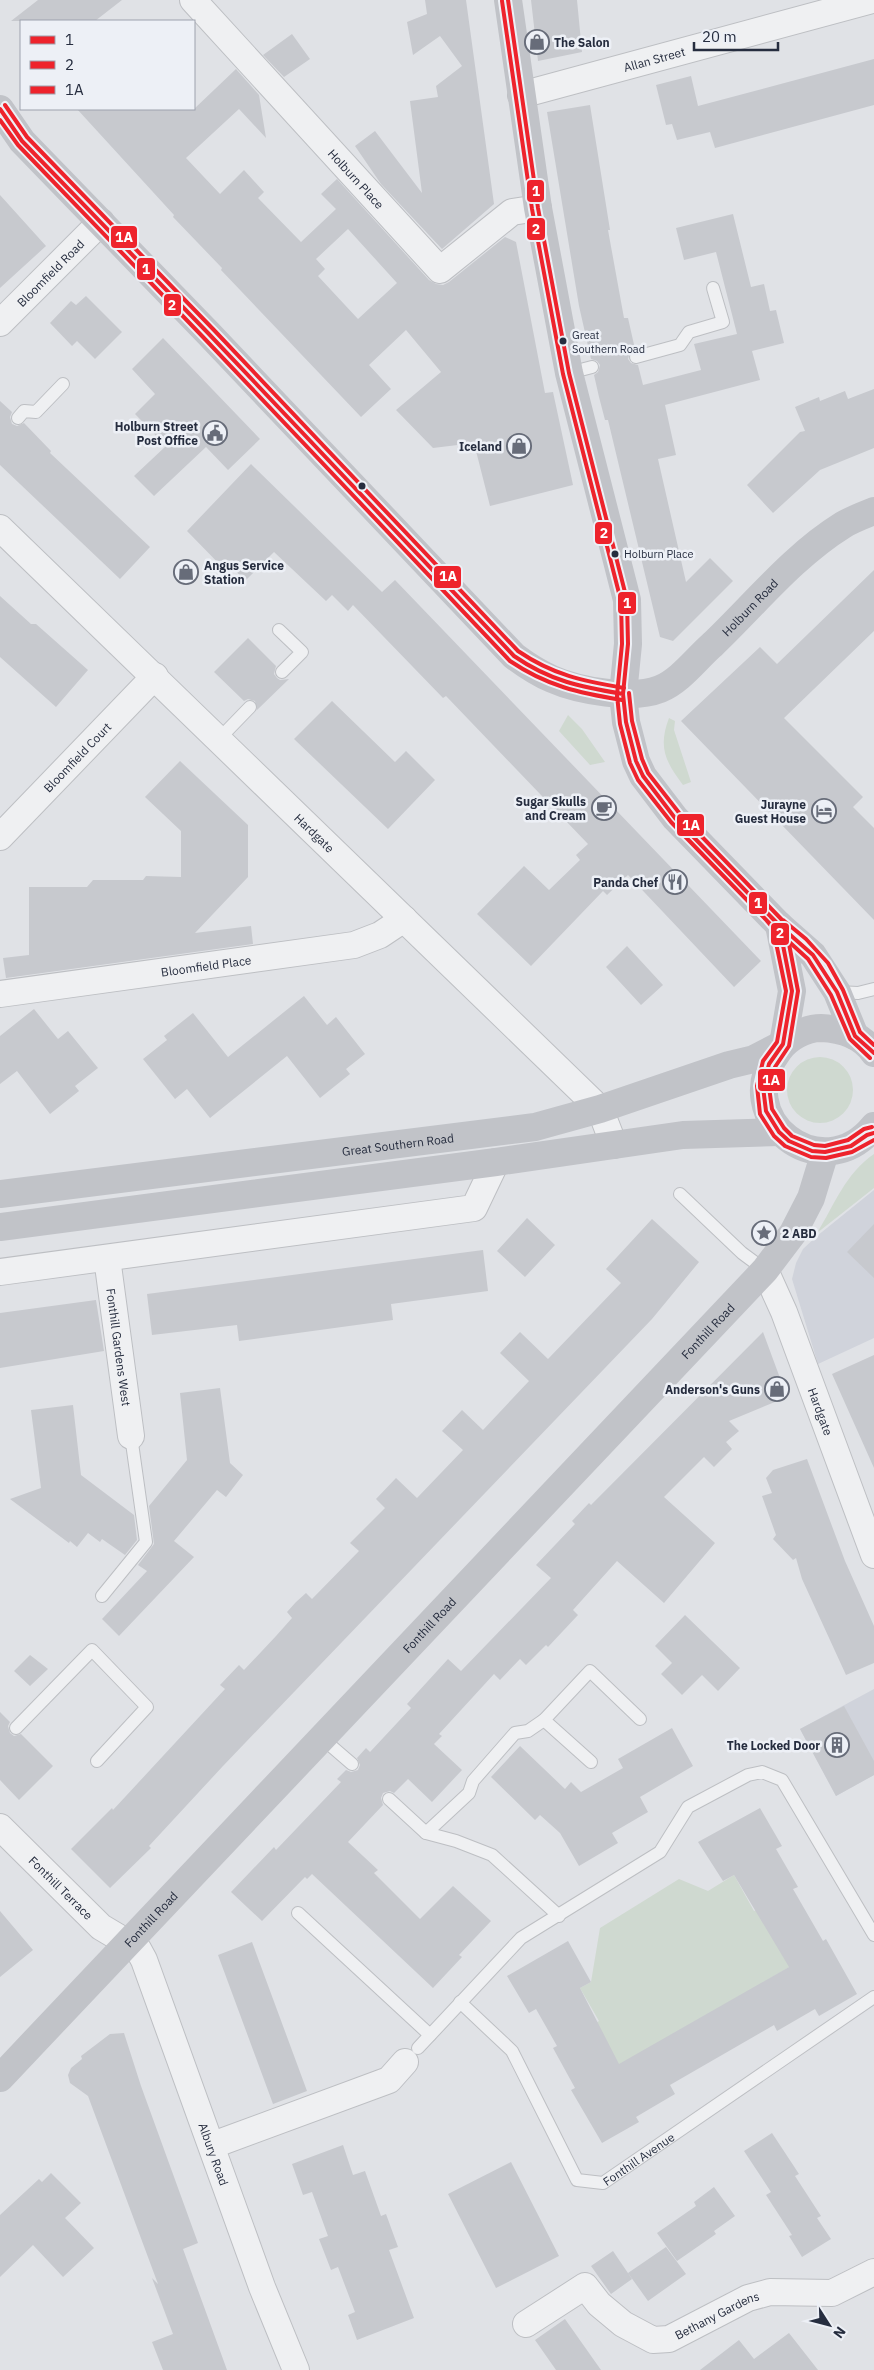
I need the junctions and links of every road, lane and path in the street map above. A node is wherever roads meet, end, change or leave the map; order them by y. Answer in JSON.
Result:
{"nodes":[{"id":1,"x":193,"y":0,"type":"edge"},
{"id":2,"x":508,"y":0,"type":"edge"},
{"id":3,"x":872,"y":0,"type":"edge"},
{"id":4,"x":521,"y":95,"type":"junction"},
{"id":5,"x":0,"y":109,"type":"edge"},
{"id":6,"x":538,"y":208,"type":"junction"},
{"id":7,"x":101,"y":222,"type":"junction"},
{"id":8,"x":713,"y":288,"type":"dead end"},
{"id":9,"x":0,"y":323,"type":"edge"},
{"id":10,"x":636,"y":357,"type":"dead end"},
{"id":11,"x":63,"y":384,"type":"dead end"},
{"id":12,"x":18,"y":418,"type":"dead end"},
{"id":13,"x":874,"y":510,"type":"edge"},
{"id":14,"x":0,"y":528,"type":"edge"},
{"id":15,"x":279,"y":630,"type":"dead end"},
{"id":16,"x":282,"y":672,"type":"dead end"},
{"id":17,"x":155,"y":676,"type":"junction"},
{"id":18,"x":623,"y":694,"type":"junction"},
{"id":19,"x":250,"y":707,"type":"dead end"},
{"id":20,"x":219,"y":739,"type":"junction"},
{"id":21,"x":0,"y":837,"type":"edge"},
{"id":22,"x":404,"y":919,"type":"junction"},
{"id":23,"x":779,"y":925,"type":"junction"},
{"id":24,"x":874,"y":989,"type":"edge"},
{"id":25,"x":837,"y":992,"type":"junction"},
{"id":26,"x":0,"y":994,"type":"edge"},
{"id":27,"x":868,"y":1042,"type":"edge"},
{"id":28,"x":783,"y":1044,"type":"junction"},
{"id":29,"x":600,"y":1109,"type":"junction"},
{"id":30,"x":779,"y":1132,"type":"junction"},
{"id":31,"x":872,"y":1132,"type":"edge"},
{"id":32,"x":614,"y":1145,"type":"junction"},
{"id":33,"x":825,"y":1152,"type":"junction"},
{"id":34,"x":496,"y":1162,"type":"junction"},
{"id":35,"x":0,"y":1194,"type":"edge"},
{"id":36,"x":680,"y":1194,"type":"dead end"},
{"id":37,"x":0,"y":1227,"type":"edge"},
{"id":38,"x":107,"y":1258,"type":"junction"},
{"id":39,"x":765,"y":1270,"type":"junction"},
{"id":40,"x":0,"y":1272,"type":"edge"},
{"id":41,"x":131,"y":1436,"type":"joint"},
{"id":42,"x":874,"y":1555,"type":"edge"},
{"id":43,"x":102,"y":1596,"type":"dead end"},
{"id":44,"x":640,"y":1719,"type":"dead end"},
{"id":45,"x":544,"y":1720,"type":"junction"},
{"id":46,"x":16,"y":1728,"type":"dead end"},
{"id":47,"x":323,"y":1738,"type":"junction"},
{"id":48,"x":97,"y":1761,"type":"dead end"},
{"id":49,"x":591,"y":1762,"type":"dead end"},
{"id":50,"x":352,"y":1764,"type":"dead end"},
{"id":51,"x":389,"y":1799,"type":"dead end"},
{"id":52,"x":0,"y":1827,"type":"edge"},
{"id":53,"x":426,"y":1833,"type":"junction"},
{"id":54,"x":298,"y":1913,"type":"dead end"},
{"id":55,"x":559,"y":1916,"type":"junction"},
{"id":56,"x":874,"y":1936,"type":"edge"},
{"id":57,"x":126,"y":1942,"type":"junction"},
{"id":58,"x":874,"y":1997,"type":"edge"},
{"id":59,"x":460,"y":2002,"type":"junction"},
{"id":60,"x":430,"y":2035,"type":"junction"},
{"id":61,"x":411,"y":2055,"type":"joint"},
{"id":62,"x":0,"y":2078,"type":"edge"},
{"id":63,"x":213,"y":2145,"type":"junction"},
{"id":64,"x":874,"y":2272,"type":"edge"},
{"id":65,"x":526,"y":2324,"type":"dead end"},
{"id":66,"x":296,"y":2370,"type":"edge"}],
"edges":[{"from":1,"to":6,"type":"street","name":"Holburn Place"},
{"from":2,"to":4,"type":"street"},
{"from":3,"to":4,"type":"street","name":"Allan Street"},
{"from":4,"to":6,"type":"street"},
{"from":5,"to":7,"type":"street","name":"Holburn Road"},
{"from":6,"to":18,"type":"street"},
{"from":7,"to":9,"type":"street","name":"Bloomfield Road"},
{"from":7,"to":18,"type":"street","name":"Holburn Road"},
{"from":8,"to":10,"type":"lane"},
{"from":11,"to":12,"type":"lane"},
{"from":13,"to":18,"type":"street","name":"Holburn Road"},
{"from":14,"to":17,"type":"street","name":"Hardgate"},
{"from":15,"to":16,"type":"lane"},
{"from":17,"to":20,"type":"street","name":"Hardgate"},
{"from":17,"to":21,"type":"street","name":"Bloomfield Court"},
{"from":18,"to":23,"type":"street"},
{"from":19,"to":20,"type":"lane"},
{"from":20,"to":22,"type":"street","name":"Hardgate"},
{"from":22,"to":26,"type":"street","name":"Bloomfield Place"},
{"from":22,"to":29,"type":"street","name":"Hardgate"},
{"from":23,"to":25,"type":"street"},
{"from":23,"to":28,"type":"street"},
{"from":24,"to":25,"type":"lane"},
{"from":25,"to":27,"type":"street"},
{"from":27,"to":28,"type":"street","name":"Great Southern Road"},
{"from":28,"to":29,"type":"street","name":"Great Southern Road"},
{"from":28,"to":30,"type":"street"},
{"from":29,"to":32,"type":"street","name":"Hardgate"},
{"from":29,"to":35,"type":"street","name":"Great Southern Road"},
{"from":30,"to":32,"type":"street"},
{"from":30,"to":33,"type":"street"},
{"from":31,"to":33,"type":"street"},
{"from":32,"to":34,"type":"street"},
{"from":33,"to":39,"type":"street","name":"Fonthill Road"},
{"from":34,"to":37,"type":"street"},
{"from":34,"to":38,"type":"street"},
{"from":36,"to":39,"type":"lane"},
{"from":38,"to":40,"type":"street"},
{"from":38,"to":41,"type":"street","name":"Fonthill Gardens West"},
{"from":39,"to":42,"type":"street","name":"Hardgate"},
{"from":39,"to":47,"type":"street","name":"Fonthill Road"},
{"from":41,"to":43,"type":"lane"},
{"from":44,"to":45,"type":"lane"},
{"from":45,"to":49,"type":"lane"},
{"from":45,"to":53,"type":"lane"},
{"from":46,"to":48,"type":"lane"},
{"from":47,"to":50,"type":"lane"},
{"from":47,"to":57,"type":"street","name":"Fonthill Road"},
{"from":51,"to":53,"type":"lane"},
{"from":52,"to":57,"type":"street","name":"Fonthill Terrace"},
{"from":53,"to":55,"type":"lane"},
{"from":54,"to":60,"type":"lane"},
{"from":55,"to":56,"type":"lane"},
{"from":55,"to":59,"type":"lane"},
{"from":57,"to":62,"type":"street","name":"Fonthill Road"},
{"from":57,"to":63,"type":"street","name":"Albury Road"},
{"from":58,"to":59,"type":"lane","name":"Fonthill Avenue"},
{"from":59,"to":60,"type":"lane"},
{"from":60,"to":61,"type":"lane"},
{"from":61,"to":63,"type":"street"},
{"from":63,"to":66,"type":"street","name":"Albury Road"},
{"from":64,"to":65,"type":"street","name":"Bethany Gardens"}]}
